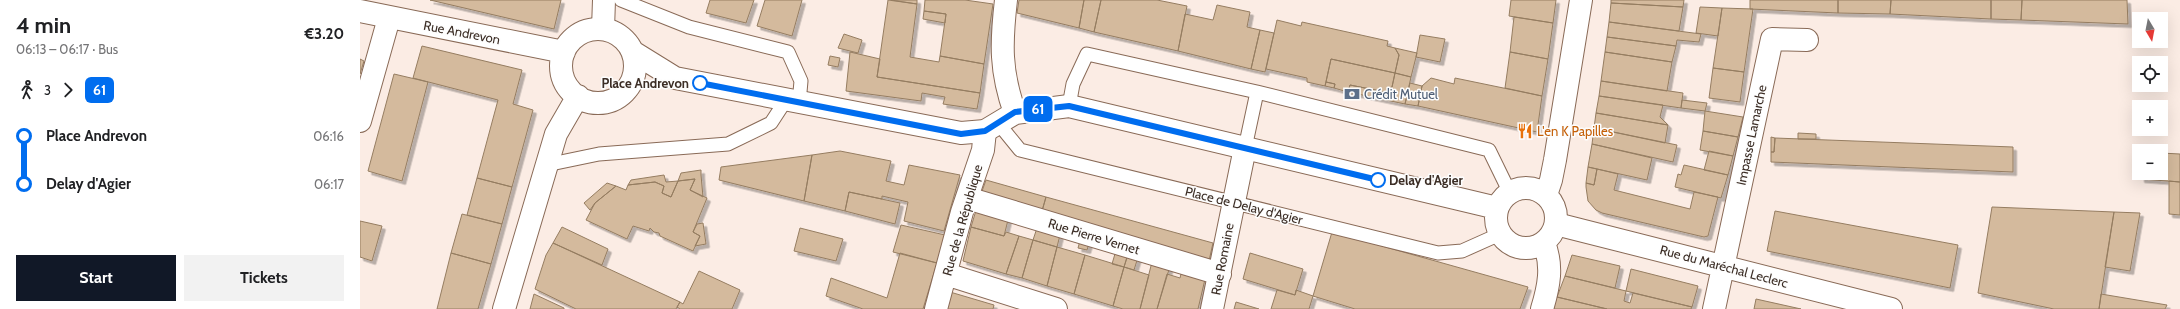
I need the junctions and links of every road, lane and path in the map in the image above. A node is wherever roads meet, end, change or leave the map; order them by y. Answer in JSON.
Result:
{"nodes":[{"id":1,"x":604,"y":0,"type":"edge"},
{"id":2,"x":621,"y":0,"type":"edge"},
{"id":3,"x":1006,"y":0,"type":"edge"},
{"id":4,"x":1581,"y":0,"type":"edge"},
{"id":5,"x":360,"y":11,"type":"edge"},
{"id":6,"x":389,"y":18,"type":"junction"},
{"id":7,"x":603,"y":29,"type":"junction"},
{"id":8,"x":1807,"y":40,"type":"dead end"},
{"id":9,"x":564,"y":52,"type":"junction"},
{"id":10,"x":633,"y":52,"type":"junction"},
{"id":11,"x":675,"y":78,"type":"junction"},
{"id":12,"x":630,"y":85,"type":"junction"},
{"id":13,"x":1257,"y":92,"type":"junction"},
{"id":14,"x":578,"y":96,"type":"junction"},
{"id":15,"x":792,"y":101,"type":"junction"},
{"id":16,"x":1069,"y":106,"type":"junction"},
{"id":17,"x":360,"y":121,"type":"edge"},
{"id":18,"x":999,"y":122,"type":"junction"},
{"id":19,"x":1245,"y":148,"type":"junction"},
{"id":20,"x":546,"y":165,"type":"junction"},
{"id":21,"x":1546,"y":195,"type":"junction"},
{"id":22,"x":967,"y":198,"type":"junction"},
{"id":23,"x":1504,"y":200,"type":"junction"},
{"id":24,"x":1233,"y":202,"type":"junction"},
{"id":25,"x":1556,"y":224,"type":"junction"},
{"id":26,"x":1500,"y":234,"type":"junction"},
{"id":27,"x":1544,"y":243,"type":"junction"},
{"id":28,"x":1723,"y":266,"type":"junction"},
{"id":29,"x":946,"y":274,"type":"junction"},
{"id":30,"x":1220,"y":274,"type":"junction"},
{"id":31,"x":504,"y":309,"type":"edge"},
{"id":32,"x":936,"y":309,"type":"edge"},
{"id":33,"x":1056,"y":309,"type":"edge"},
{"id":34,"x":1212,"y":309,"type":"edge"},
{"id":35,"x":1542,"y":309,"type":"edge"},
{"id":36,"x":1714,"y":309,"type":"edge"},
{"id":37,"x":1891,"y":309,"type":"edge"}],
"edges":[{"from":1,"to":7,"type":"street"},
{"from":2,"to":15,"type":"lane"},
{"from":3,"to":18,"type":"street"},
{"from":4,"to":21,"type":"street"},
{"from":5,"to":6,"type":"street","name":"Rue Andrevon"},
{"from":6,"to":9,"type":"street","name":"Rue Andrevon"},
{"from":6,"to":17,"type":"street"},
{"from":7,"to":9,"type":"street"},
{"from":7,"to":10,"type":"street"},
{"from":8,"to":28,"type":"street","name":"Impasse Lamarche"},
{"from":9,"to":14,"type":"street"},
{"from":10,"to":11,"type":"street"},
{"from":10,"to":12,"type":"street"},
{"from":11,"to":12,"type":"street"},
{"from":11,"to":15,"type":"street"},
{"from":12,"to":14,"type":"street"},
{"from":13,"to":16,"type":"lane"},
{"from":13,"to":19,"type":"lane","name":"Rue Romaine"},
{"from":13,"to":23,"type":"lane"},
{"from":14,"to":20,"type":"street"},
{"from":15,"to":18,"type":"street"},
{"from":15,"to":20,"type":"lane"},
{"from":16,"to":18,"type":"street"},
{"from":16,"to":19,"type":"street"},
{"from":18,"to":22,"type":"street","name":"Rue de la République"},
{"from":18,"to":24,"type":"lane","name":"Place de Delay d'Agier"},
{"from":19,"to":23,"type":"street"},
{"from":19,"to":24,"type":"street","name":"Rue Romaine"},
{"from":20,"to":31,"type":"street"},
{"from":21,"to":23,"type":"street"},
{"from":21,"to":25,"type":"street"},
{"from":22,"to":29,"type":"street","name":"Rue de la République"},
{"from":22,"to":30,"type":"street","name":"Rue Pierre Vernet"},
{"from":23,"to":26,"type":"street"},
{"from":24,"to":26,"type":"lane","name":"Place de Delay d'Agier"},
{"from":24,"to":30,"type":"street","name":"Rue Romaine"},
{"from":25,"to":27,"type":"street"},
{"from":25,"to":28,"type":"street","name":"Rue du Maréchal Leclerc"},
{"from":26,"to":27,"type":"street"},
{"from":27,"to":35,"type":"street"},
{"from":28,"to":36,"type":"street"},
{"from":28,"to":37,"type":"street","name":"Rue du Maréchal Leclerc"},
{"from":29,"to":32,"type":"street","name":"Rue de la République"},
{"from":29,"to":33,"type":"street"},
{"from":30,"to":34,"type":"street","name":"Rue Romaine"}]}
